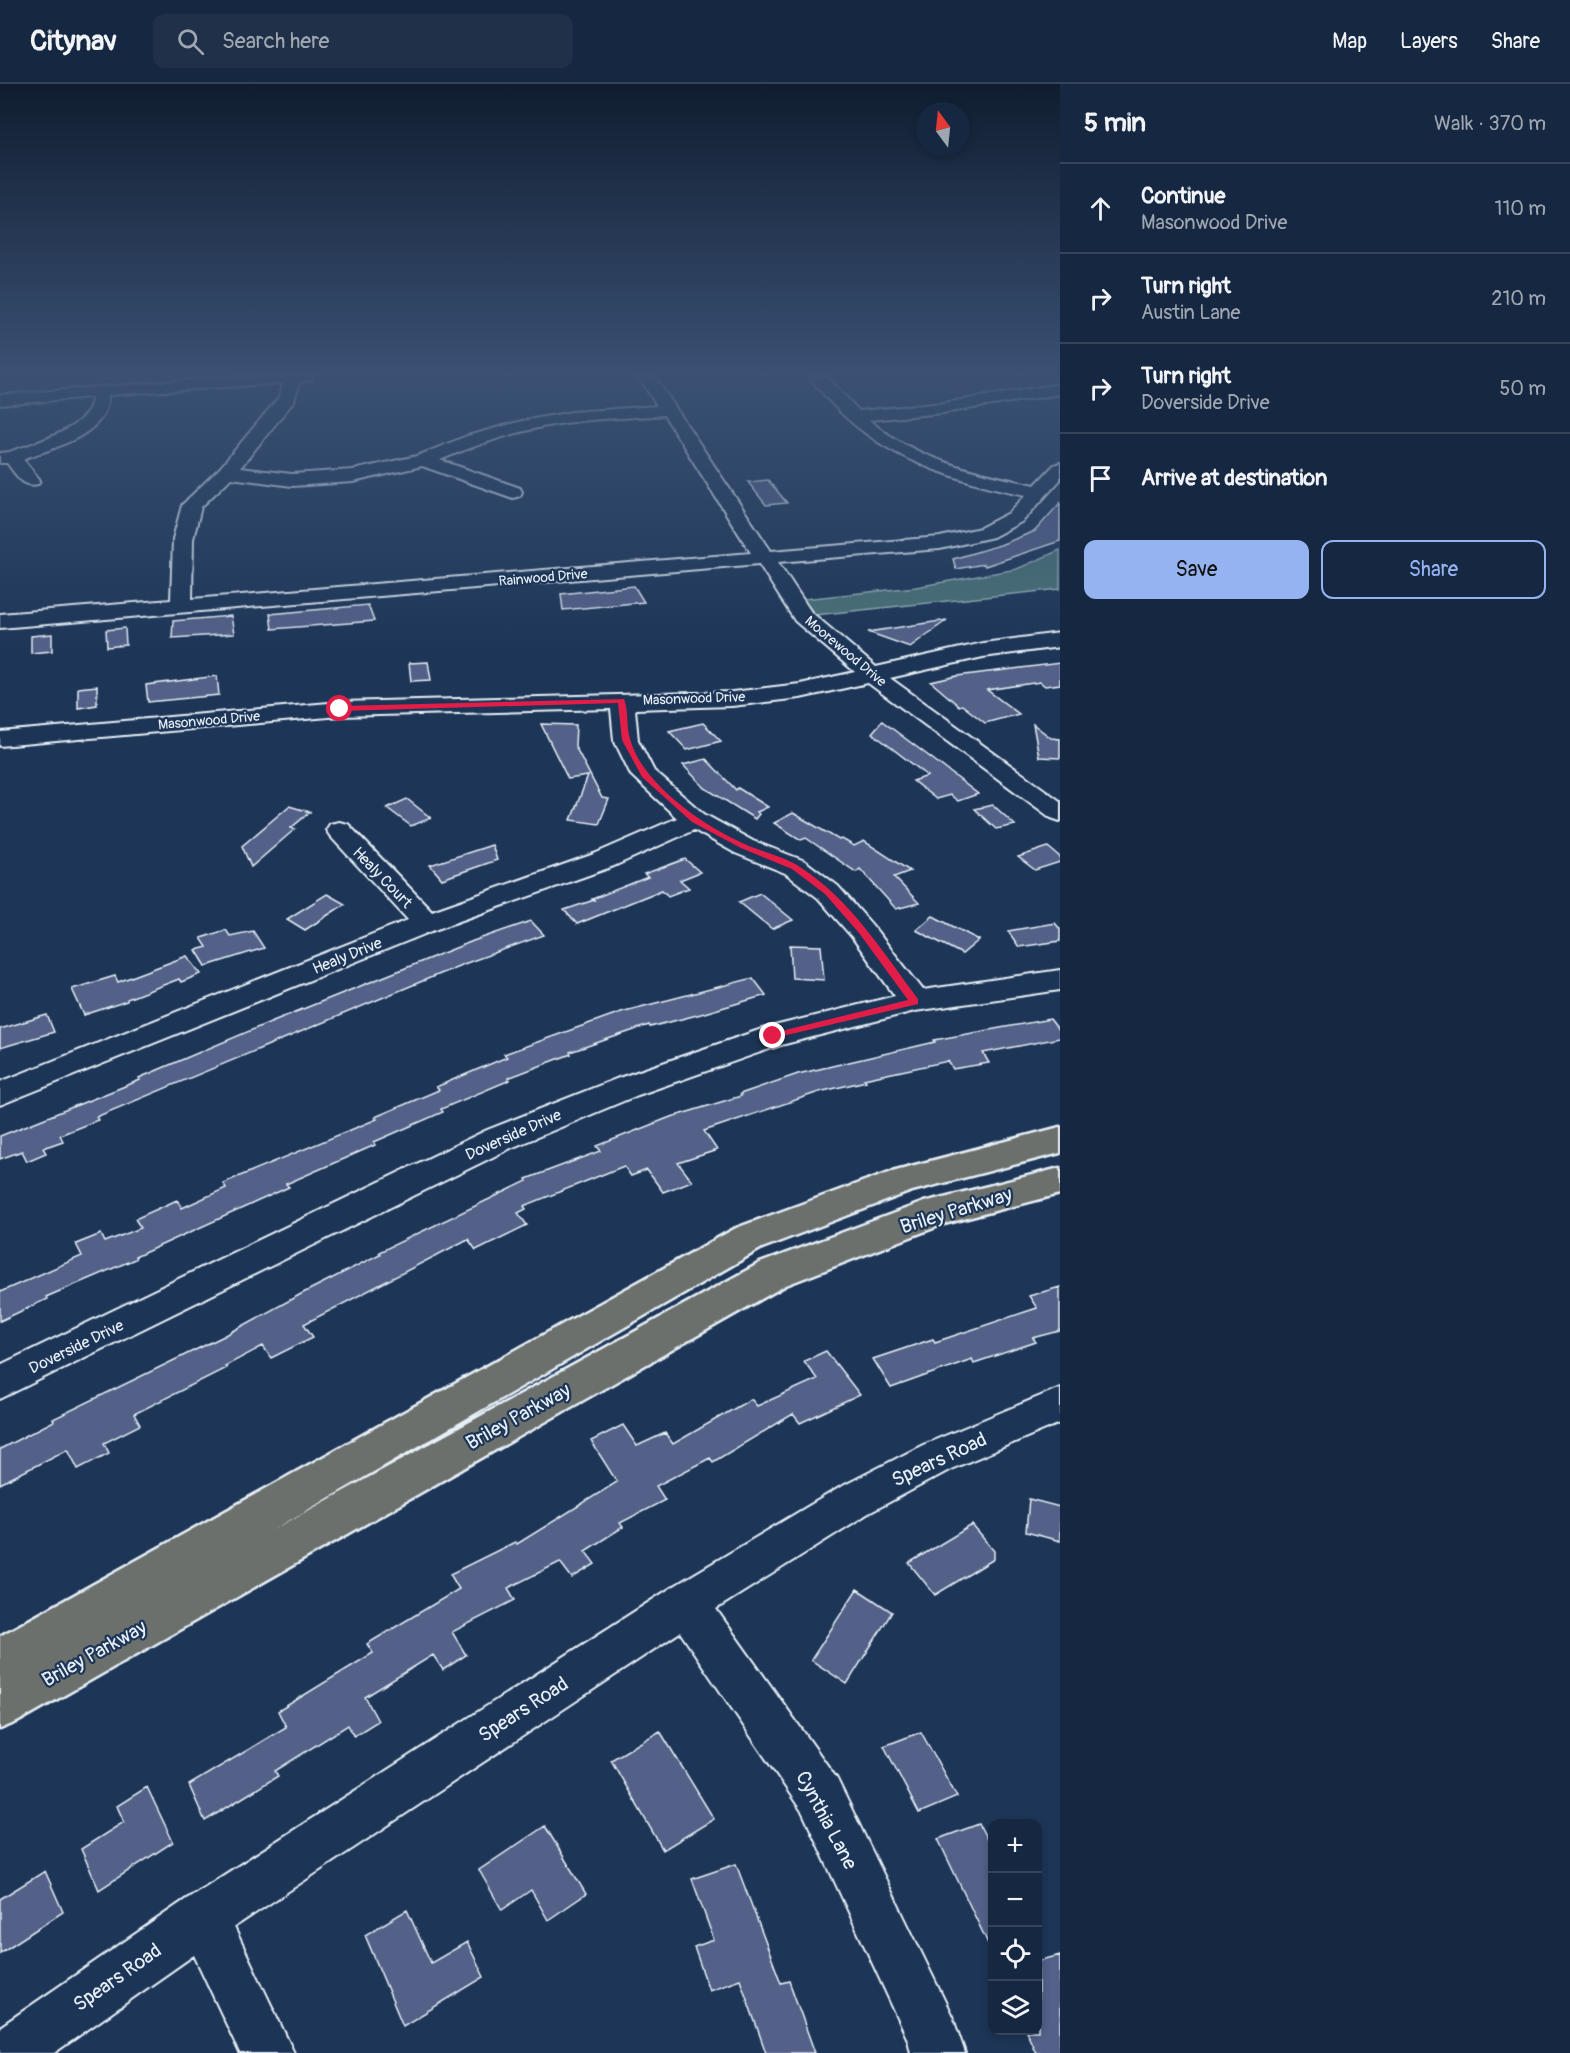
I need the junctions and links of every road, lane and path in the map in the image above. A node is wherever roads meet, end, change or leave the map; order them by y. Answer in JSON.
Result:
{"nodes":[{"id":1,"x":18,"y":469,"type":"edge"},
{"id":2,"x":230,"y":469,"type":"edge"},
{"id":3,"x":384,"y":469,"type":"edge"},
{"id":4,"x":448,"y":469,"type":"edge"},
{"id":5,"x":707,"y":469,"type":"edge"},
{"id":6,"x":944,"y":469,"type":"edge"},
{"id":7,"x":1060,"y":469,"type":"edge"},
{"id":8,"x":227,"y":472,"type":"junction"},
{"id":9,"x":31,"y":480,"type":"dead end"},
{"id":10,"x":513,"y":492,"type":"dead end"},
{"id":11,"x":1038,"y":492,"type":"junction"},
{"id":12,"x":767,"y":559,"type":"junction"},
{"id":13,"x":181,"y":606,"type":"junction"},
{"id":14,"x":0,"y":621,"type":"edge"},
{"id":15,"x":1060,"y":640,"type":"edge"},
{"id":16,"x":872,"y":675,"type":"junction"},
{"id":17,"x":622,"y":700,"type":"junction"},
{"id":18,"x":0,"y":739,"type":"edge"},
{"id":19,"x":1055,"y":803,"type":"edge"},
{"id":20,"x":695,"y":820,"type":"junction"},
{"id":21,"x":339,"y":830,"type":"dead end"},
{"id":22,"x":427,"y":923,"type":"junction"},
{"id":23,"x":1060,"y":980,"type":"edge"},
{"id":24,"x":915,"y":1001,"type":"junction"},
{"id":25,"x":0,"y":1094,"type":"edge"},
{"id":26,"x":1060,"y":1140,"type":"edge"},
{"id":27,"x":1060,"y":1181,"type":"edge"},
{"id":28,"x":0,"y":1383,"type":"edge"},
{"id":29,"x":1060,"y":1406,"type":"edge"},
{"id":30,"x":686,"y":1603,"type":"junction"},
{"id":31,"x":0,"y":1660,"type":"edge"},
{"id":32,"x":0,"y":1705,"type":"edge"},
{"id":33,"x":203,"y":1918,"type":"junction"},
{"id":34,"x":8,"y":2053,"type":"edge"},
{"id":35,"x":267,"y":2053,"type":"edge"},
{"id":36,"x":938,"y":2053,"type":"edge"}],
"edges":[{"from":1,"to":9,"type":"street"},
{"from":2,"to":8,"type":"street"},
{"from":3,"to":8,"type":"street"},
{"from":4,"to":10,"type":"street"},
{"from":5,"to":12,"type":"street","name":"Moorewood Drive"},
{"from":6,"to":11,"type":"street"},
{"from":7,"to":11,"type":"street","name":"Rainwood Drive"},
{"from":8,"to":13,"type":"street"},
{"from":11,"to":12,"type":"street","name":"Rainwood Drive"},
{"from":12,"to":13,"type":"street","name":"Rainwood Drive"},
{"from":12,"to":16,"type":"street","name":"Moorewood Drive"},
{"from":13,"to":14,"type":"street","name":"Rainwood Drive"},
{"from":15,"to":16,"type":"street","name":"Masonwood Drive"},
{"from":16,"to":17,"type":"street","name":"Masonwood Drive"},
{"from":16,"to":19,"type":"street","name":"Moorewood Drive"},
{"from":17,"to":18,"type":"street","name":"Masonwood Drive"},
{"from":17,"to":20,"type":"street"},
{"from":20,"to":22,"type":"street","name":"Healy Drive"},
{"from":20,"to":24,"type":"street"},
{"from":21,"to":22,"type":"street","name":"Healy Court"},
{"from":22,"to":25,"type":"street","name":"Healy Drive"},
{"from":23,"to":24,"type":"street","name":"Doverside Drive"},
{"from":24,"to":28,"type":"street","name":"Doverside Drive"},
{"from":26,"to":31,"type":"highway"},
{"from":27,"to":32,"type":"highway","name":"Briley Parkway"},
{"from":29,"to":30,"type":"street","name":"Spears Road"},
{"from":30,"to":33,"type":"street","name":"Spears Road"},
{"from":30,"to":36,"type":"street","name":"Cynthia Lane"},
{"from":33,"to":34,"type":"street","name":"Spears Road"},
{"from":33,"to":35,"type":"street"}]}
